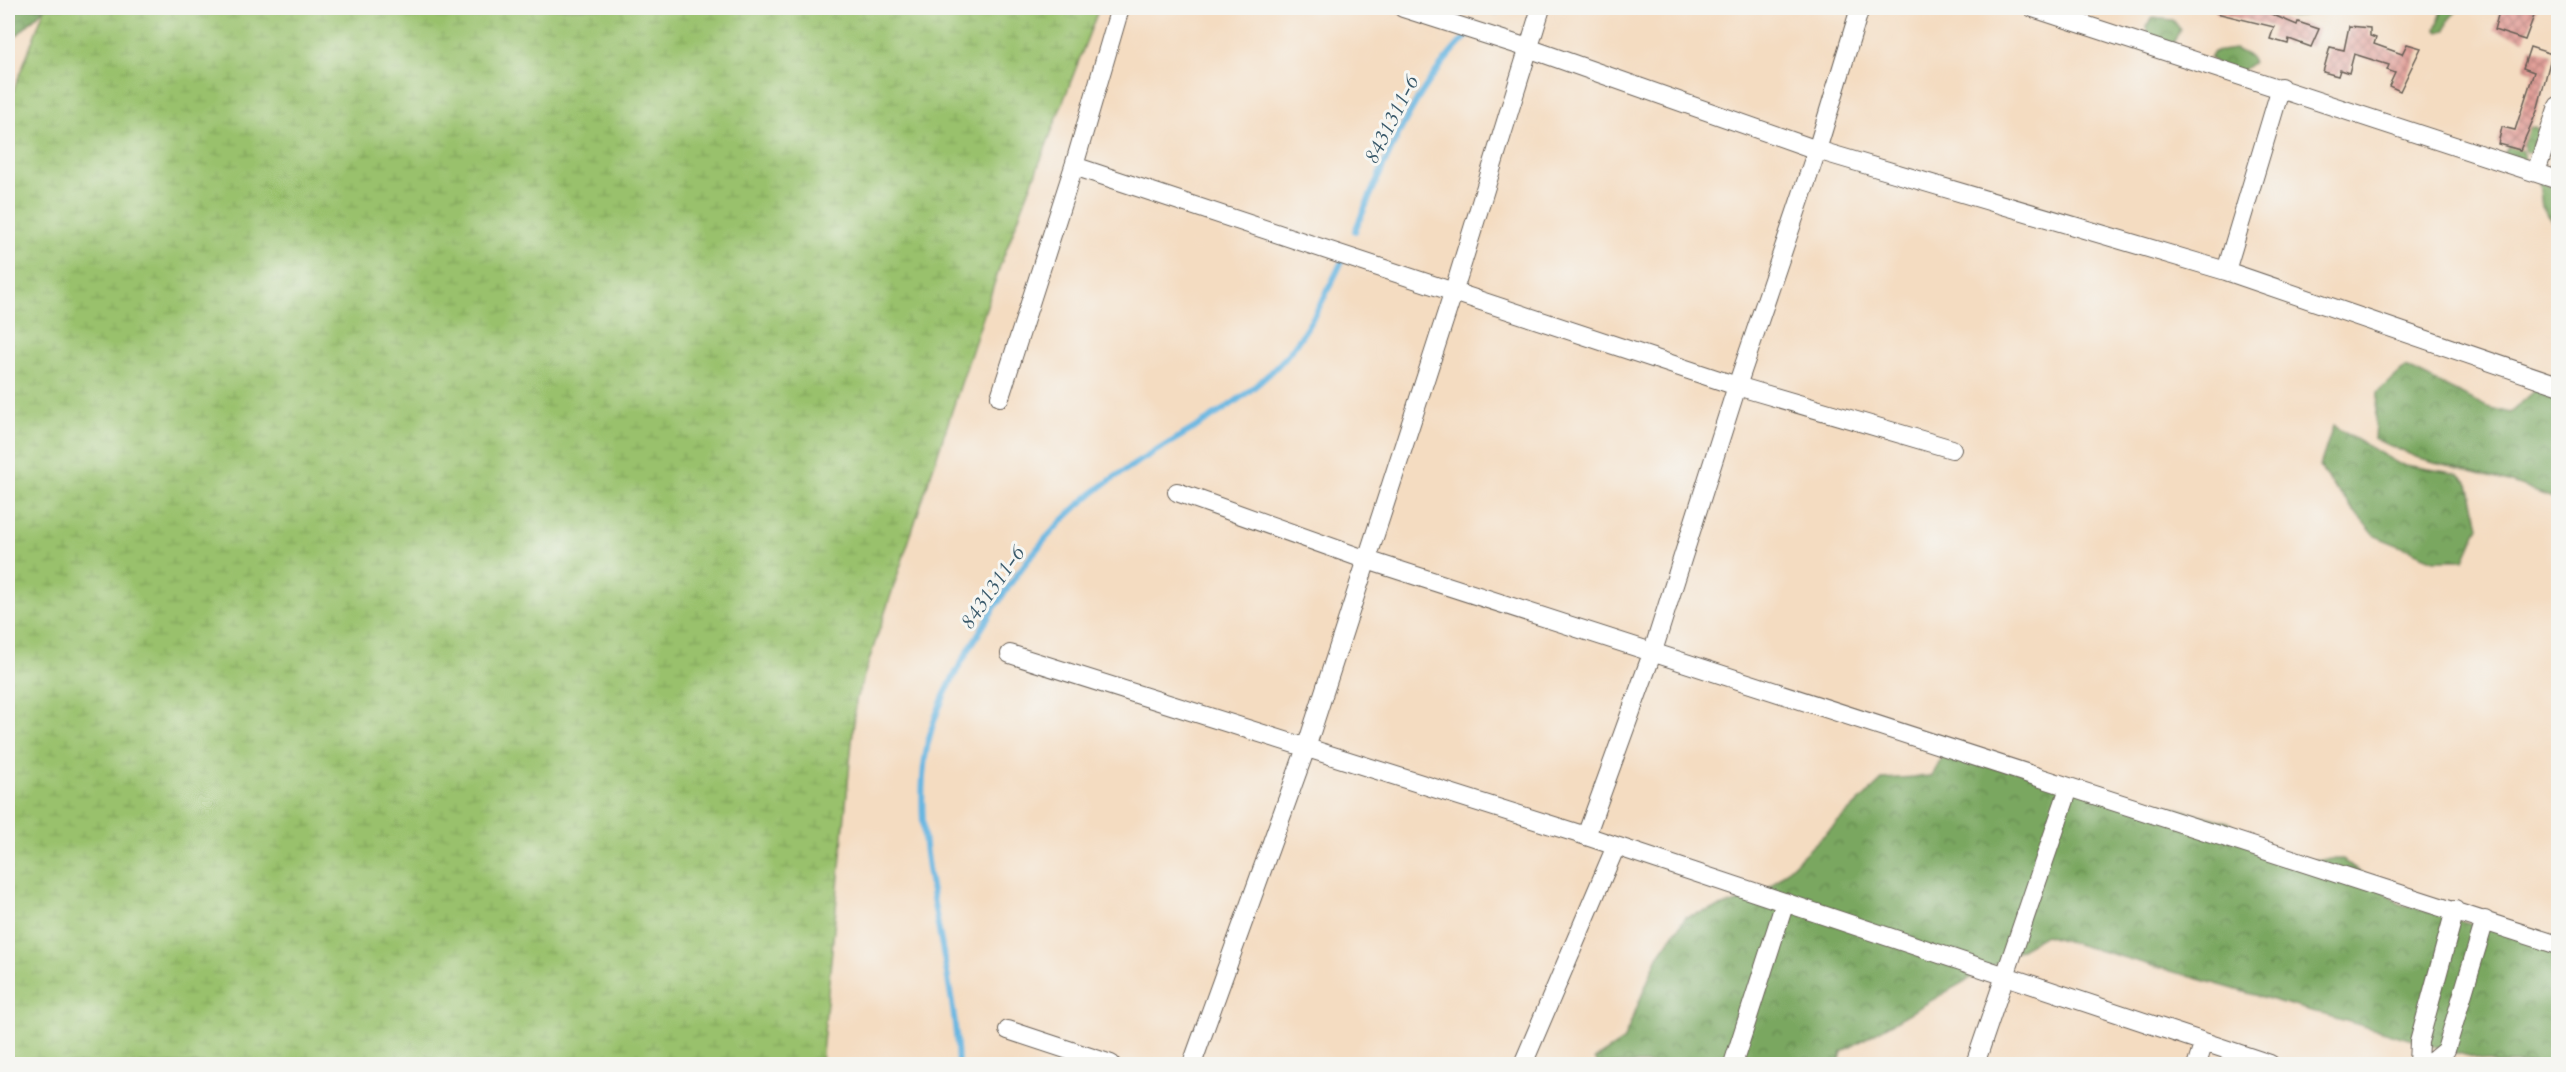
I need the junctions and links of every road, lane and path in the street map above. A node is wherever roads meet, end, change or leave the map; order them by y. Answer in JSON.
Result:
{"nodes":[{"id":1,"x":1120,"y":8,"type":"edge"},
{"id":2,"x":1403,"y":8,"type":"edge"},
{"id":3,"x":1541,"y":8,"type":"edge"},
{"id":4,"x":1860,"y":8,"type":"edge"},
{"id":5,"x":2033,"y":8,"type":"edge"},
{"id":6,"x":1528,"y":48,"type":"junction"},
{"id":7,"x":2281,"y":87,"type":"junction"},
{"id":8,"x":2559,"y":106,"type":"edge"},
{"id":9,"x":1817,"y":150,"type":"junction"},
{"id":10,"x":1074,"y":166,"type":"junction"},
{"id":11,"x":2536,"y":172,"type":"junction"},
{"id":12,"x":2559,"y":180,"type":"edge"},
{"id":13,"x":2226,"y":271,"type":"junction"},
{"id":14,"x":1454,"y":290,"type":"junction"},
{"id":15,"x":2559,"y":385,"type":"edge"},
{"id":16,"x":1737,"y":386,"type":"junction"},
{"id":17,"x":1000,"y":397,"type":"dead end"},
{"id":18,"x":1952,"y":449,"type":"dead end"},
{"id":19,"x":1177,"y":492,"type":"dead end"},
{"id":20,"x":1367,"y":560,"type":"junction"},
{"id":21,"x":1653,"y":651,"type":"junction"},
{"id":22,"x":1010,"y":654,"type":"dead end"},
{"id":23,"x":1306,"y":748,"type":"junction"},
{"id":24,"x":2069,"y":788,"type":"junction"},
{"id":25,"x":1586,"y":836,"type":"junction"},
{"id":26,"x":1617,"y":846,"type":"junction"},
{"id":27,"x":1785,"y":902,"type":"junction"},
{"id":28,"x":2455,"y":910,"type":"junction"},
{"id":29,"x":2485,"y":920,"type":"junction"},
{"id":30,"x":2559,"y":945,"type":"edge"},
{"id":31,"x":2006,"y":976,"type":"junction"},
{"id":32,"x":1008,"y":1030,"type":"dead end"},
{"id":33,"x":2204,"y":1042,"type":"junction"},
{"id":34,"x":1111,"y":1065,"type":"edge"},
{"id":35,"x":1192,"y":1065,"type":"edge"},
{"id":36,"x":1523,"y":1065,"type":"edge"},
{"id":37,"x":1733,"y":1065,"type":"edge"},
{"id":38,"x":1975,"y":1065,"type":"edge"},
{"id":39,"x":2197,"y":1065,"type":"edge"},
{"id":40,"x":2270,"y":1065,"type":"edge"},
{"id":41,"x":2418,"y":1065,"type":"edge"},
{"id":42,"x":2429,"y":1065,"type":"edge"}],
"edges":[{"from":1,"to":10,"type":"street"},
{"from":2,"to":6,"type":"street"},
{"from":3,"to":6,"type":"street"},
{"from":4,"to":9,"type":"street"},
{"from":5,"to":7,"type":"street"},
{"from":6,"to":9,"type":"street"},
{"from":6,"to":14,"type":"street"},
{"from":7,"to":11,"type":"street"},
{"from":7,"to":13,"type":"street"},
{"from":8,"to":11,"type":"street"},
{"from":9,"to":13,"type":"street"},
{"from":9,"to":16,"type":"street"},
{"from":10,"to":14,"type":"street"},
{"from":10,"to":17,"type":"street"},
{"from":11,"to":12,"type":"street"},
{"from":13,"to":15,"type":"street"},
{"from":14,"to":16,"type":"street"},
{"from":14,"to":20,"type":"street"},
{"from":16,"to":18,"type":"street"},
{"from":16,"to":21,"type":"street"},
{"from":19,"to":20,"type":"street"},
{"from":20,"to":21,"type":"street"},
{"from":20,"to":23,"type":"street"},
{"from":21,"to":24,"type":"street"},
{"from":21,"to":25,"type":"street"},
{"from":22,"to":23,"type":"street"},
{"from":23,"to":25,"type":"street"},
{"from":23,"to":35,"type":"street"},
{"from":24,"to":28,"type":"street"},
{"from":24,"to":31,"type":"street"},
{"from":25,"to":26,"type":"street"},
{"from":26,"to":27,"type":"street"},
{"from":26,"to":36,"type":"street"},
{"from":27,"to":31,"type":"street"},
{"from":27,"to":37,"type":"street"},
{"from":28,"to":29,"type":"street"},
{"from":28,"to":41,"type":"street"},
{"from":29,"to":30,"type":"street"},
{"from":29,"to":42,"type":"street"},
{"from":31,"to":33,"type":"street"},
{"from":31,"to":38,"type":"street"},
{"from":32,"to":34,"type":"street"},
{"from":33,"to":39,"type":"street"},
{"from":33,"to":40,"type":"street"}]}
